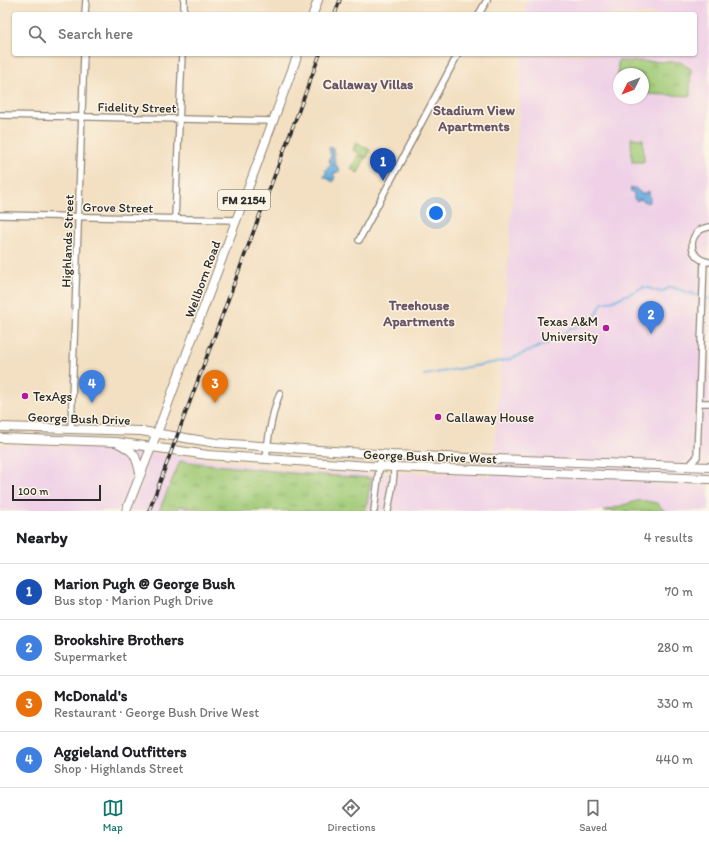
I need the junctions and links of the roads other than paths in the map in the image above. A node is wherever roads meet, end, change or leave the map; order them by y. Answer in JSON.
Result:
{"nodes":[{"id":1,"x":86,"y":0,"type":"edge"},
{"id":2,"x":184,"y":0,"type":"edge"},
{"id":3,"x":318,"y":0,"type":"edge"},
{"id":4,"x":487,"y":0,"type":"edge"},
{"id":5,"x":85,"y":12,"type":"edge"},
{"id":6,"x":184,"y":12,"type":"edge"},
{"id":7,"x":314,"y":12,"type":"edge"},
{"id":8,"x":480,"y":12,"type":"edge"},
{"id":9,"x":84,"y":56,"type":"edge"},
{"id":10,"x":182,"y":56,"type":"edge"},
{"id":11,"x":297,"y":56,"type":"edge"},
{"id":12,"x":457,"y":56,"type":"edge"},
{"id":13,"x":0,"y":115,"type":"edge"},
{"id":14,"x":82,"y":117,"type":"junction"},
{"id":15,"x":179,"y":119,"type":"junction"},
{"id":16,"x":273,"y":121,"type":"junction"},
{"id":17,"x":0,"y":215,"type":"edge"},
{"id":18,"x":78,"y":217,"type":"junction"},
{"id":19,"x":175,"y":219,"type":"junction"},
{"id":20,"x":236,"y":220,"type":"junction"},
{"id":21,"x":709,"y":226,"type":"edge"},
{"id":22,"x":360,"y":240,"type":"dead end"},
{"id":23,"x":707,"y":262,"type":"edge"},
{"id":24,"x":280,"y":393,"type":"dead end"},
{"id":25,"x":699,"y":403,"type":"junction"},
{"id":26,"x":709,"y":403,"type":"edge"},
{"id":27,"x":0,"y":427,"type":"edge"},
{"id":28,"x":71,"y":429,"type":"junction"},
{"id":29,"x":157,"y":434,"type":"junction"},
{"id":30,"x":0,"y":438,"type":"edge"},
{"id":31,"x":116,"y":442,"type":"junction"},
{"id":32,"x":267,"y":446,"type":"junction"},
{"id":33,"x":151,"y":447,"type":"junction"},
{"id":34,"x":381,"y":454,"type":"junction"},
{"id":35,"x":392,"y":455,"type":"junction"},
{"id":36,"x":266,"y":460,"type":"junction"},
{"id":37,"x":614,"y":463,"type":"junction"},
{"id":38,"x":380,"y":466,"type":"junction"},
{"id":39,"x":395,"y":466,"type":"junction"},
{"id":40,"x":689,"y":466,"type":"junction"},
{"id":41,"x":709,"y":467,"type":"edge"},
{"id":42,"x":140,"y":474,"type":"junction"},
{"id":43,"x":568,"y":474,"type":"junction"},
{"id":44,"x":709,"y":480,"type":"edge"},
{"id":45,"x":126,"y":511,"type":"edge"},
{"id":46,"x":374,"y":511,"type":"edge"},
{"id":47,"x":388,"y":511,"type":"edge"}],
"edges":[{"from":1,"to":5,"type":"street"},
{"from":2,"to":6,"type":"street"},
{"from":3,"to":7,"type":"main road"},
{"from":4,"to":8,"type":"street"},
{"from":9,"to":14,"type":"street","name":"Highlands Street"},
{"from":10,"to":15,"type":"street"},
{"from":11,"to":16,"type":"main road","name":"Wellborn Road","number":"FM 2154"},
{"from":12,"to":22,"type":"street"},
{"from":13,"to":14,"type":"street","name":"Fidelity Street"},
{"from":14,"to":15,"type":"street","name":"Fidelity Street"},
{"from":14,"to":18,"type":"street","name":"Highlands Street"},
{"from":15,"to":16,"type":"street","name":"Fidelity Street"},
{"from":15,"to":19,"type":"street"},
{"from":16,"to":20,"type":"main road","name":"Wellborn Road","number":"FM 2154"},
{"from":17,"to":18,"type":"street","name":"Grove Street"},
{"from":18,"to":19,"type":"street","name":"Grove Street"},
{"from":18,"to":28,"type":"street","name":"Highlands Street"},
{"from":19,"to":20,"type":"street","name":"Grove Street"},
{"from":20,"to":29,"type":"main road","name":"Wellborn Road","number":"FM 2154"},
{"from":21,"to":23,"type":"street"},
{"from":23,"to":25,"type":"street"},
{"from":24,"to":32,"type":"street"},
{"from":25,"to":26,"type":"street"},
{"from":25,"to":40,"type":"street"},
{"from":27,"to":28,"type":"main road","name":"George Bush Drive"},
{"from":28,"to":29,"type":"main road","name":"George Bush Drive"},
{"from":29,"to":32,"type":"main road","name":"George Bush Drive West"},
{"from":29,"to":33,"type":"main road","name":"Wellborn Road","number":"FM 2154"},
{"from":30,"to":31,"type":"main road","name":"George Bush Drive"},
{"from":31,"to":33,"type":"main road","name":"George Bush Drive"},
{"from":31,"to":42,"type":"main road"},
{"from":32,"to":34,"type":"main road","name":"George Bush Drive West"},
{"from":32,"to":36,"type":"street"},
{"from":33,"to":36,"type":"main road","name":"George Bush Drive West"},
{"from":33,"to":42,"type":"main road","name":"Wellborn Road","number":"FM 2154"},
{"from":34,"to":35,"type":"main road","name":"George Bush Drive West"},
{"from":34,"to":38,"type":"street"},
{"from":35,"to":37,"type":"main road","name":"George Bush Drive West"},
{"from":35,"to":39,"type":"street"},
{"from":36,"to":38,"type":"main road","name":"George Bush Drive West"},
{"from":37,"to":40,"type":"main road","name":"George Bush Drive West"},
{"from":37,"to":43,"type":"main road"},
{"from":38,"to":39,"type":"main road","name":"George Bush Drive West"},
{"from":38,"to":46,"type":"street"},
{"from":39,"to":43,"type":"main road","name":"George Bush Drive West"},
{"from":39,"to":47,"type":"street"},
{"from":40,"to":41,"type":"main road","name":"George Bush Drive West"},
{"from":42,"to":45,"type":"main road","name":"Wellborn Road","number":"FM 2154"},
{"from":43,"to":44,"type":"main road","name":"George Bush Drive West"}]}
